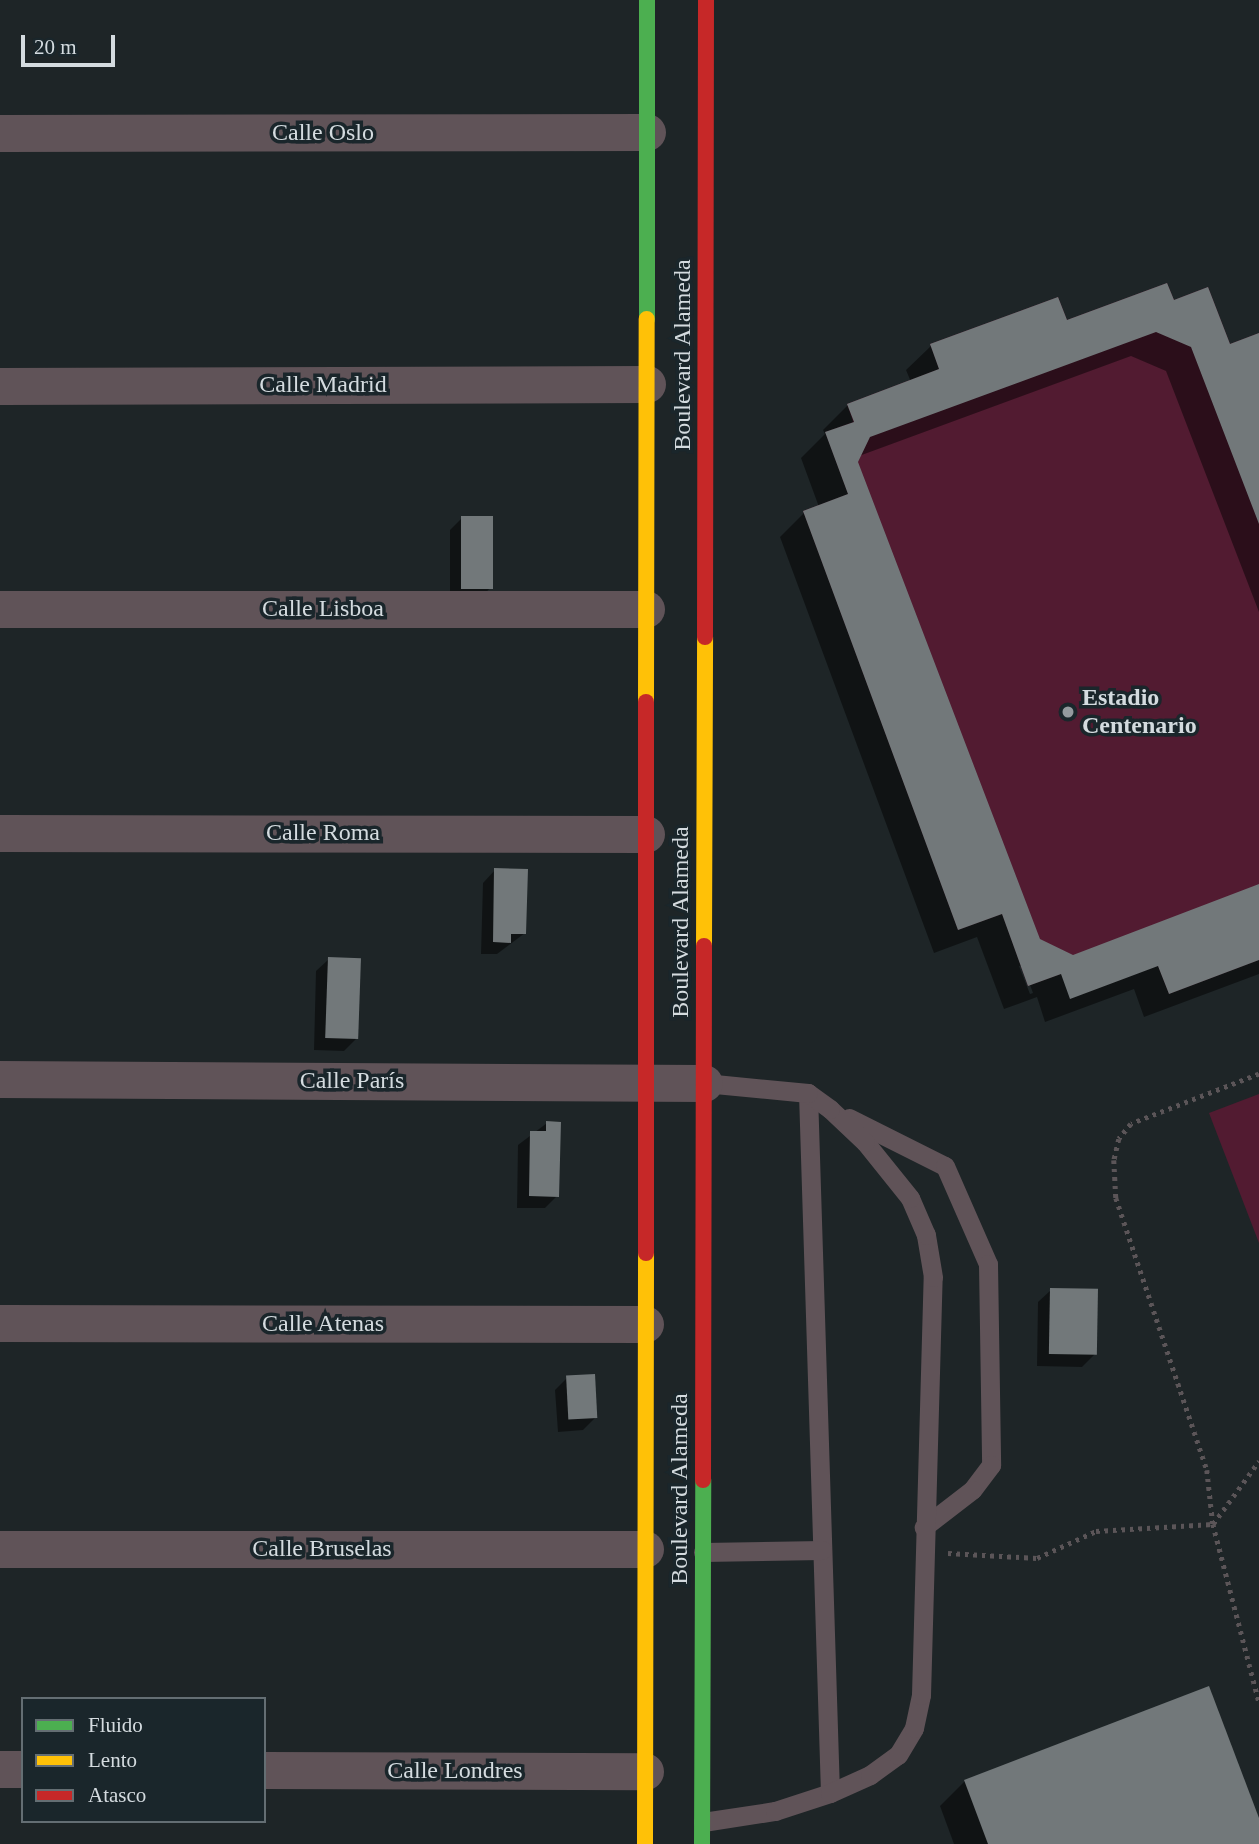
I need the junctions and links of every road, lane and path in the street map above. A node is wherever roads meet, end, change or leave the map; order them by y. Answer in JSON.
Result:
{"nodes":[{"id":1,"x":647,"y":0,"type":"edge"},
{"id":2,"x":706,"y":0,"type":"edge"},
{"id":3,"x":647,"y":132,"type":"junction"},
{"id":4,"x":0,"y":133,"type":"edge"},
{"id":5,"x":647,"y":384,"type":"junction"},
{"id":6,"x":0,"y":386,"type":"edge"},
{"id":7,"x":0,"y":609,"type":"edge"},
{"id":8,"x":646,"y":609,"type":"junction"},
{"id":9,"x":0,"y":832,"type":"edge"},
{"id":10,"x":646,"y":834,"type":"junction"},
{"id":11,"x":1259,"y":1074,"type":"edge"},
{"id":12,"x":0,"y":1079,"type":"edge"},
{"id":13,"x":646,"y":1083,"type":"junction"},
{"id":14,"x":704,"y":1083,"type":"junction"},
{"id":15,"x":808,"y":1093,"type":"junction"},
{"id":16,"x":830,"y":1109,"type":"junction"},
{"id":17,"x":0,"y":1323,"type":"edge"},
{"id":18,"x":645,"y":1324,"type":"junction"},
{"id":19,"x":1259,"y":1461,"type":"edge"},
{"id":20,"x":1213,"y":1524,"type":"junction"},
{"id":21,"x":924,"y":1527,"type":"junction"},
{"id":22,"x":0,"y":1549,"type":"edge"},
{"id":23,"x":645,"y":1549,"type":"junction"},
{"id":24,"x":822,"y":1550,"type":"junction"},
{"id":25,"x":923,"y":1551,"type":"junction"},
{"id":26,"x":703,"y":1552,"type":"junction"},
{"id":27,"x":1259,"y":1702,"type":"edge"},
{"id":28,"x":0,"y":1769,"type":"edge"},
{"id":29,"x":21,"y":1769,"type":"edge"},
{"id":30,"x":266,"y":1770,"type":"edge"},
{"id":31,"x":645,"y":1771,"type":"junction"},
{"id":32,"x":830,"y":1793,"type":"junction"},
{"id":33,"x":703,"y":1822,"type":"junction"},
{"id":34,"x":645,"y":1844,"type":"edge"},
{"id":35,"x":702,"y":1844,"type":"edge"}],
"edges":[{"from":1,"to":3,"type":"street","name":"Boulevard Alameda"},
{"from":2,"to":14,"type":"street","name":"Boulevard Alameda"},
{"from":3,"to":4,"type":"street","name":"Calle Oslo"},
{"from":3,"to":5,"type":"street","name":"Boulevard Alameda"},
{"from":5,"to":6,"type":"street","name":"Calle Madrid"},
{"from":5,"to":8,"type":"street","name":"Boulevard Alameda"},
{"from":7,"to":8,"type":"street","name":"Calle Lisboa"},
{"from":8,"to":10,"type":"street","name":"Boulevard Alameda"},
{"from":9,"to":10,"type":"street","name":"Calle Roma"},
{"from":10,"to":13,"type":"street","name":"Boulevard Alameda"},
{"from":11,"to":20,"type":"path"},
{"from":12,"to":13,"type":"street","name":"Calle París"},
{"from":13,"to":14,"type":"street","name":"Calle París"},
{"from":13,"to":18,"type":"street","name":"Boulevard Alameda"},
{"from":14,"to":15,"type":"lane"},
{"from":14,"to":26,"type":"street","name":"Boulevard Alameda"},
{"from":15,"to":16,"type":"lane"},
{"from":15,"to":24,"type":"lane"},
{"from":16,"to":21,"type":"lane"},
{"from":16,"to":21,"type":"lane"},
{"from":17,"to":18,"type":"street","name":"Calle Atenas"},
{"from":18,"to":23,"type":"street","name":"Boulevard Alameda"},
{"from":19,"to":20,"type":"path"},
{"from":20,"to":25,"type":"path"},
{"from":20,"to":27,"type":"path"},
{"from":21,"to":25,"type":"lane"},
{"from":22,"to":23,"type":"street","name":"Calle Bruselas"},
{"from":23,"to":31,"type":"street","name":"Boulevard Alameda"},
{"from":24,"to":26,"type":"lane"},
{"from":24,"to":32,"type":"lane"},
{"from":25,"to":32,"type":"lane"},
{"from":26,"to":33,"type":"street","name":"Boulevard Alameda"},
{"from":28,"to":29,"type":"street"},
{"from":30,"to":31,"type":"street","name":"Calle Londres"},
{"from":31,"to":34,"type":"street","name":"Boulevard Alameda"},
{"from":32,"to":33,"type":"lane"},
{"from":33,"to":35,"type":"street","name":"Boulevard Alameda"}]}
